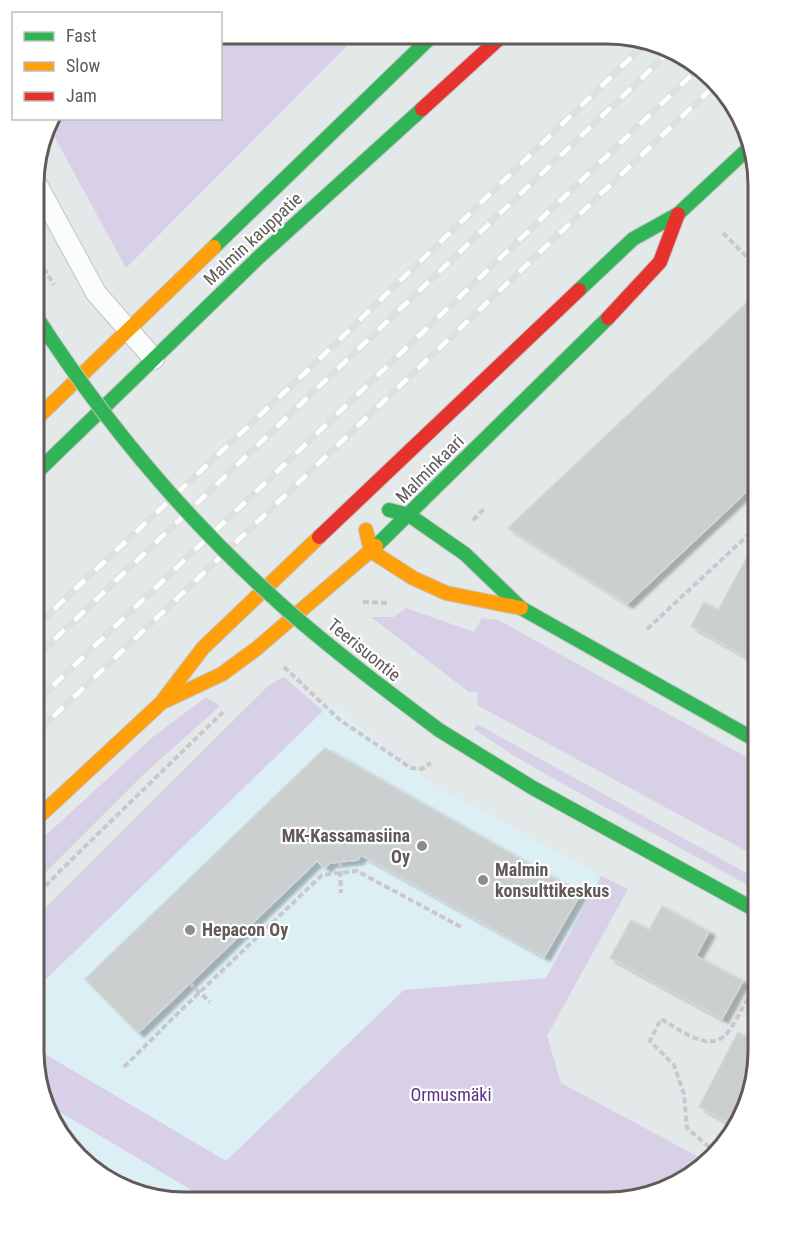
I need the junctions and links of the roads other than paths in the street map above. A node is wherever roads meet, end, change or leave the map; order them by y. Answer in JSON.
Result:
{"nodes":[{"id":1,"x":423,"y":44,"type":"edge"},
{"id":2,"x":493,"y":44,"type":"edge"},
{"id":3,"x":745,"y":152,"type":"edge"},
{"id":4,"x":44,"y":197,"type":"edge"},
{"id":5,"x":678,"y":214,"type":"junction"},
{"id":6,"x":44,"y":329,"type":"edge"},
{"id":7,"x":129,"y":331,"type":"junction"},
{"id":8,"x":154,"y":359,"type":"junction"},
{"id":9,"x":44,"y":412,"type":"edge"},
{"id":10,"x":44,"y":465,"type":"edge"},
{"id":11,"x":367,"y":509,"type":"junction"},
{"id":12,"x":409,"y":515,"type":"junction"},
{"id":13,"x":371,"y":551,"type":"junction"},
{"id":14,"x":521,"y":608,"type":"junction"},
{"id":15,"x":161,"y":703,"type":"junction"},
{"id":16,"x":748,"y":736,"type":"edge"},
{"id":17,"x":44,"y":812,"type":"edge"},
{"id":18,"x":748,"y":906,"type":"edge"}],
"edges":[{"from":1,"to":7,"type":"main road","name":"Malmin kauppatie"},
{"from":2,"to":8,"type":"main road","name":"Malmin kauppatie"},
{"from":3,"to":5,"type":"main road","name":"Malminkaari"},
{"from":4,"to":7,"type":"lane"},
{"from":5,"to":11,"type":"main road","name":"Malminkaari"},
{"from":5,"to":12,"type":"main road","name":"Malminkaari"},
{"from":6,"to":18,"type":"main road","name":"Teerisuontie","bridge":true},
{"from":7,"to":8,"type":"lane"},
{"from":7,"to":9,"type":"main road","name":"Malmin kauppatie"},
{"from":8,"to":10,"type":"main road","name":"Malmin kauppatie"},
{"from":11,"to":12,"type":"main road"},
{"from":11,"to":13,"type":"main road"},
{"from":11,"to":15,"type":"main road","name":"Malminkaari"},
{"from":12,"to":13,"type":"main road","name":"Malminkaari"},
{"from":12,"to":14,"type":"main road"},
{"from":13,"to":14,"type":"main road"},
{"from":13,"to":15,"type":"main road","name":"Malminkaari"},
{"from":14,"to":16,"type":"main road"},
{"from":15,"to":17,"type":"main road","name":"Malminkaari"}]}
